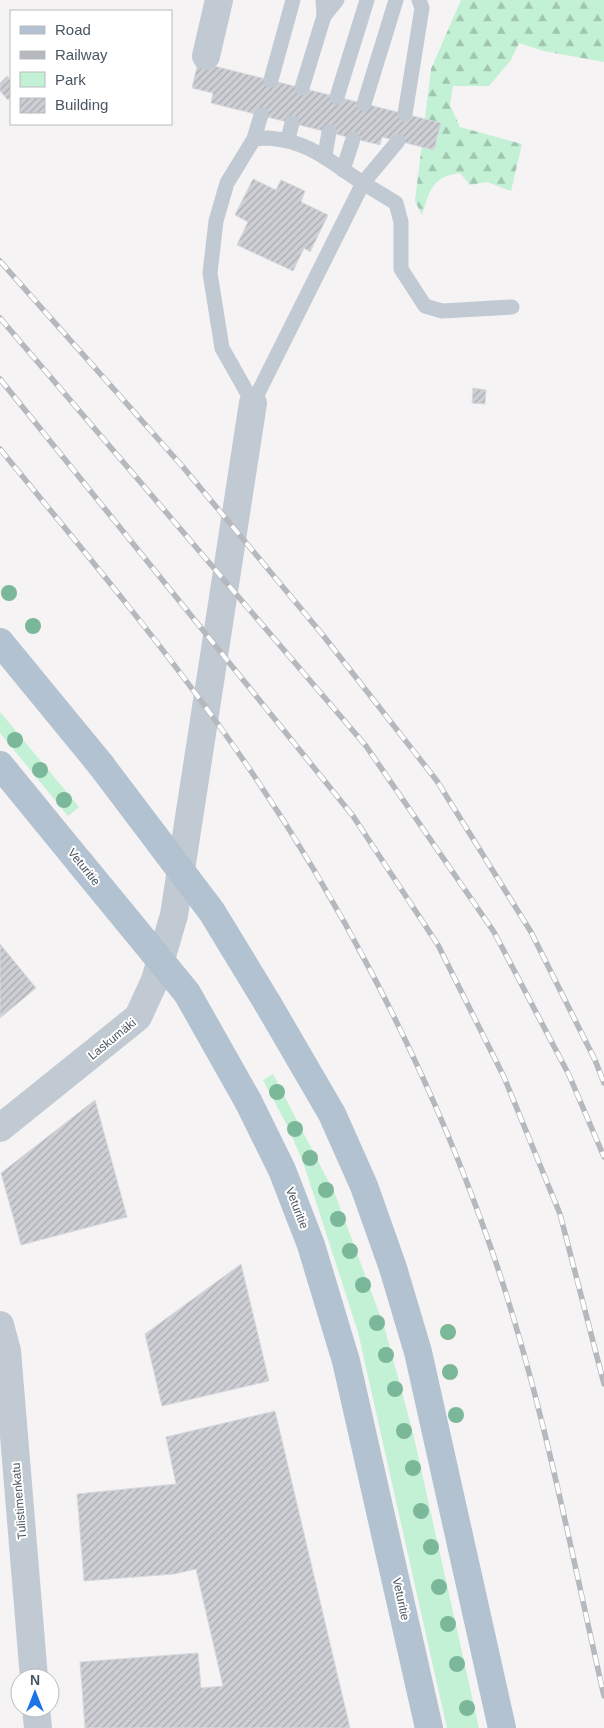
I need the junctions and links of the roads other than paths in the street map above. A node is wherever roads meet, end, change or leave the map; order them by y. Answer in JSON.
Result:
{"nodes":[{"id":1,"x":219,"y":0,"type":"edge"},
{"id":2,"x":293,"y":0,"type":"edge"},
{"id":3,"x":323,"y":0,"type":"edge"},
{"id":4,"x":337,"y":0,"type":"edge"},
{"id":5,"x":367,"y":0,"type":"edge"},
{"id":6,"x":423,"y":3,"type":"edge"},
{"id":7,"x":395,"y":4,"type":"edge"},
{"id":8,"x":324,"y":16,"type":"junction"},
{"id":9,"x":206,"y":56,"type":"dead end"},
{"id":10,"x":271,"y":80,"type":"dead end"},
{"id":11,"x":302,"y":88,"type":"dead end"},
{"id":12,"x":336,"y":97,"type":"dead end"},
{"id":13,"x":364,"y":104,"type":"dead end"},
{"id":14,"x":405,"y":114,"type":"dead end"},
{"id":15,"x":261,"y":115,"type":"dead end"},
{"id":16,"x":292,"y":123,"type":"dead end"},
{"id":17,"x":329,"y":132,"type":"dead end"},
{"id":18,"x":254,"y":139,"type":"junction"},
{"id":19,"x":288,"y":139,"type":"junction"},
{"id":20,"x":353,"y":139,"type":"dead end"},
{"id":21,"x":398,"y":141,"type":"dead end"},
{"id":22,"x":325,"y":155,"type":"junction"},
{"id":23,"x":343,"y":170,"type":"junction"},
{"id":24,"x":363,"y":183,"type":"junction"},
{"id":25,"x":512,"y":307,"type":"dead end"},
{"id":26,"x":254,"y":403,"type":"junction"},
{"id":27,"x":0,"y":642,"type":"edge"},
{"id":28,"x":0,"y":766,"type":"edge"},
{"id":29,"x":0,"y":1128,"type":"edge"},
{"id":30,"x":0,"y":1325,"type":"edge"},
{"id":31,"x":33,"y":1668,"type":"edge"},
{"id":32,"x":429,"y":1728,"type":"edge"},
{"id":33,"x":502,"y":1728,"type":"edge"}],
"edges":[{"from":1,"to":9,"type":"street"},
{"from":2,"to":10,"type":"lane"},
{"from":3,"to":8,"type":"lane"},
{"from":4,"to":8,"type":"lane"},
{"from":5,"to":12,"type":"lane"},
{"from":6,"to":14,"type":"lane"},
{"from":7,"to":13,"type":"lane"},
{"from":8,"to":11,"type":"lane"},
{"from":15,"to":18,"type":"lane"},
{"from":16,"to":19,"type":"lane"},
{"from":17,"to":22,"type":"lane"},
{"from":18,"to":19,"type":"lane"},
{"from":18,"to":26,"type":"lane"},
{"from":19,"to":22,"type":"lane"},
{"from":20,"to":23,"type":"lane"},
{"from":21,"to":24,"type":"lane"},
{"from":22,"to":23,"type":"lane"},
{"from":23,"to":24,"type":"lane"},
{"from":24,"to":25,"type":"lane"},
{"from":24,"to":26,"type":"lane"},
{"from":26,"to":29,"type":"street","name":"Laskumäki"},
{"from":27,"to":33,"type":"main road","bridge":true},
{"from":28,"to":32,"type":"main road","name":"Veturitie","bridge":true},
{"from":30,"to":31,"type":"street","name":"Tulistimenkatu"}]}
